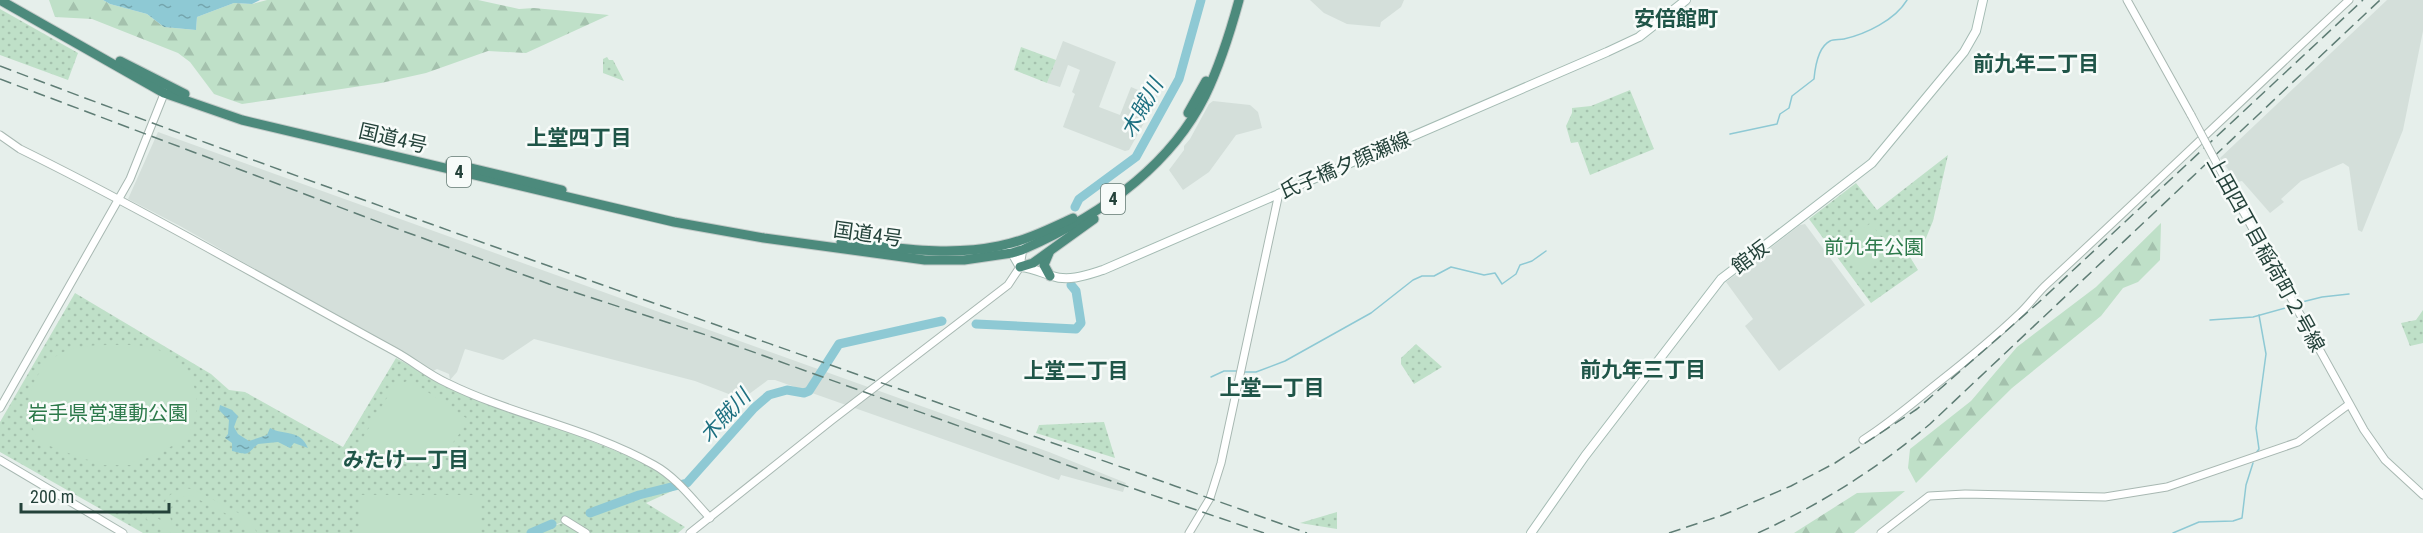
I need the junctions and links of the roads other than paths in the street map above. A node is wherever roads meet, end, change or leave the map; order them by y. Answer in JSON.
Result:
{"nodes":[{"id":1,"x":0,"y":0,"type":"edge"},
{"id":2,"x":10,"y":0,"type":"edge"},
{"id":3,"x":1233,"y":0,"type":"edge"},
{"id":4,"x":1239,"y":0,"type":"edge"},
{"id":5,"x":1686,"y":0,"type":"edge"},
{"id":6,"x":1983,"y":0,"type":"edge"},
{"id":7,"x":2127,"y":0,"type":"edge"},
{"id":8,"x":2349,"y":0,"type":"edge"},
{"id":9,"x":165,"y":89,"type":"junction"},
{"id":10,"x":1192,"y":117,"type":"junction"},
{"id":11,"x":0,"y":135,"type":"edge"},
{"id":12,"x":1279,"y":193,"type":"junction"},
{"id":13,"x":119,"y":199,"type":"junction"},
{"id":14,"x":1032,"y":236,"type":"junction"},
{"id":15,"x":1057,"y":245,"type":"junction"},
{"id":16,"x":1000,"y":246,"type":"junction"},
{"id":17,"x":1017,"y":252,"type":"junction"},
{"id":18,"x":1020,"y":267,"type":"junction"},
{"id":19,"x":1050,"y":276,"type":"junction"},
{"id":20,"x":2349,"y":405,"type":"junction"},
{"id":21,"x":0,"y":408,"type":"edge"},
{"id":22,"x":1863,"y":440,"type":"dead end"},
{"id":23,"x":0,"y":460,"type":"edge"},
{"id":24,"x":2423,"y":495,"type":"edge"},
{"id":25,"x":710,"y":518,"type":"junction"},
{"id":26,"x":565,"y":520,"type":"dead end"},
{"id":27,"x":123,"y":533,"type":"edge"},
{"id":28,"x":586,"y":533,"type":"edge"},
{"id":29,"x":690,"y":533,"type":"edge"},
{"id":30,"x":1189,"y":533,"type":"edge"},
{"id":31,"x":1531,"y":533,"type":"edge"},
{"id":32,"x":1881,"y":533,"type":"edge"}],
"edges":[{"from":1,"to":9,"type":"highway","name":"国道4号","number":"4"},
{"from":2,"to":9,"type":"highway","name":"国道4号","number":"4"},
{"from":3,"to":14,"type":"highway","number":"4"},
{"from":4,"to":10,"type":"highway","number":"4"},
{"from":5,"to":12,"type":"main road","name":"氏子橋夕顔瀬線"},
{"from":6,"to":31,"type":"main road","name":"館坂"},
{"from":7,"to":20,"type":"street","name":"上田四丁目稲荷町２号線","bridge":true},
{"from":8,"to":22,"type":"street"},
{"from":9,"to":13,"type":"street"},
{"from":9,"to":16,"type":"highway","name":"国道4号","number":"4"},
{"from":9,"to":17,"type":"highway","name":"国道4号","number":"4"},
{"from":10,"to":15,"type":"highway"},
{"from":10,"to":17,"type":"highway","number":"4"},
{"from":11,"to":13,"type":"street"},
{"from":12,"to":19,"type":"main road","name":"氏子橋夕顔瀬線"},
{"from":12,"to":30,"type":"street"},
{"from":13,"to":21,"type":"street"},
{"from":13,"to":25,"type":"street"},
{"from":14,"to":16,"type":"highway","number":"4"},
{"from":14,"to":17,"type":"street"},
{"from":15,"to":18,"type":"highway"},
{"from":15,"to":19,"type":"highway"},
{"from":16,"to":17,"type":"main road"},
{"from":17,"to":18,"type":"main road"},
{"from":18,"to":19,"type":"main road","name":"氏子橋夕顔瀬線"},
{"from":18,"to":25,"type":"street"},
{"from":20,"to":24,"type":"street","name":"上田四丁目稲荷町２号線"},
{"from":20,"to":32,"type":"street"},
{"from":23,"to":27,"type":"street"},
{"from":25,"to":29,"type":"street"},
{"from":26,"to":28,"type":"street"}]}
